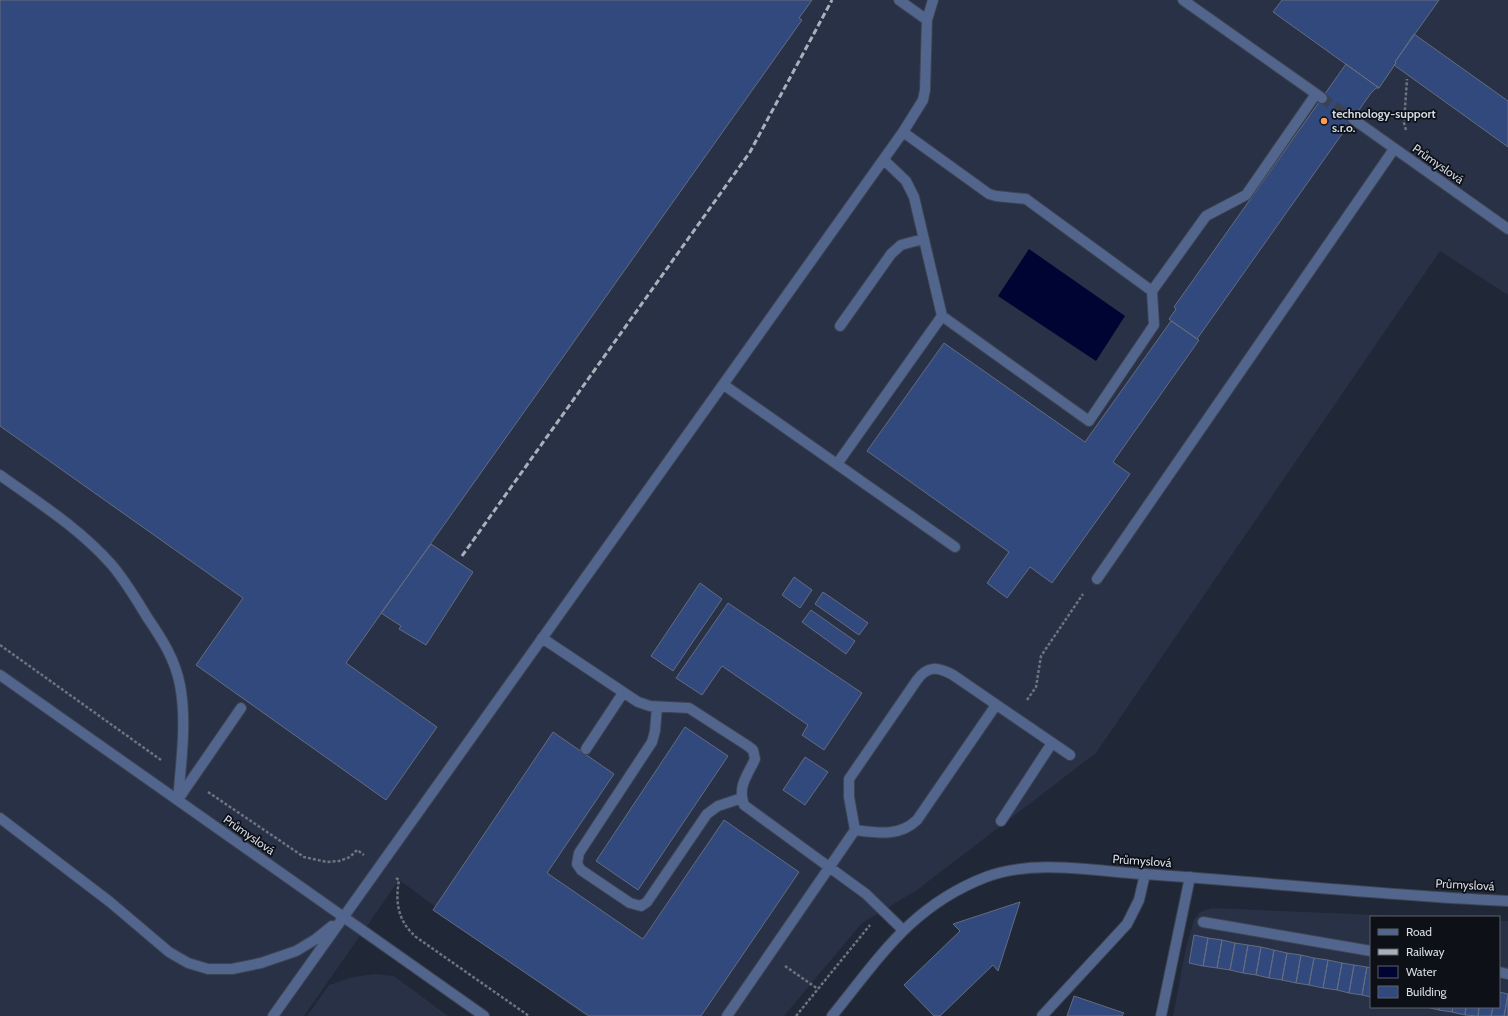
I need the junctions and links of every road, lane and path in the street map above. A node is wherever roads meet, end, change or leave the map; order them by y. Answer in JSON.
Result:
{"nodes":[{"id":1,"x":899,"y":0,"type":"edge"},
{"id":2,"x":933,"y":0,"type":"edge"},
{"id":3,"x":1183,"y":0,"type":"edge"},
{"id":4,"x":927,"y":20,"type":"junction"},
{"id":5,"x":1407,"y":79,"type":"dead end"},
{"id":6,"x":1353,"y":119,"type":"tunnel mouth"},
{"id":7,"x":1407,"y":131,"type":"dead end"},
{"id":8,"x":903,"y":132,"type":"junction"},
{"id":9,"x":1394,"y":149,"type":"junction"},
{"id":10,"x":884,"y":160,"type":"junction"},
{"id":11,"x":1508,"y":229,"type":"edge"},
{"id":12,"x":923,"y":239,"type":"junction"},
{"id":13,"x":1152,"y":291,"type":"junction"},
{"id":14,"x":942,"y":316,"type":"junction"},
{"id":15,"x":840,"y":326,"type":"dead end"},
{"id":16,"x":724,"y":385,"type":"junction"},
{"id":17,"x":837,"y":464,"type":"junction"},
{"id":18,"x":0,"y":475,"type":"edge"},
{"id":19,"x":955,"y":547,"type":"dead end"},
{"id":20,"x":1097,"y":579,"type":"joint"},
{"id":21,"x":542,"y":638,"type":"junction"},
{"id":22,"x":0,"y":645,"type":"edge"},
{"id":23,"x":0,"y":674,"type":"edge"},
{"id":24,"x":624,"y":693,"type":"junction"},
{"id":25,"x":996,"y":705,"type":"junction"},
{"id":26,"x":657,"y":707,"type":"junction"},
{"id":27,"x":240,"y":708,"type":"dead end"},
{"id":28,"x":1015,"y":718,"type":"junction"},
{"id":29,"x":1052,"y":743,"type":"junction"},
{"id":30,"x":586,"y":749,"type":"dead end"},
{"id":31,"x":1070,"y":755,"type":"dead end"},
{"id":32,"x":180,"y":773,"type":"junction"},
{"id":33,"x":191,"y":780,"type":"junction"},
{"id":34,"x":742,"y":798,"type":"junction"},
{"id":35,"x":178,"y":800,"type":"junction"},
{"id":36,"x":0,"y":818,"type":"edge"},
{"id":37,"x":1001,"y":821,"type":"dead end"},
{"id":38,"x":855,"y":830,"type":"junction"},
{"id":39,"x":379,"y":866,"type":"junction"},
{"id":40,"x":830,"y":868,"type":"junction"},
{"id":41,"x":1145,"y":874,"type":"junction"},
{"id":42,"x":1190,"y":877,"type":"junction"},
{"id":43,"x":1508,"y":900,"type":"edge"},
{"id":44,"x":883,"y":909,"type":"junction"},
{"id":45,"x":343,"y":917,"type":"junction"},
{"id":46,"x":1203,"y":922,"type":"dead end"},
{"id":47,"x":903,"y":930,"type":"junction"},
{"id":48,"x":1370,"y":951,"type":"edge"},
{"id":49,"x":273,"y":1016,"type":"edge"},
{"id":50,"x":484,"y":1016,"type":"edge"},
{"id":51,"x":529,"y":1016,"type":"edge"},
{"id":52,"x":727,"y":1016,"type":"edge"},
{"id":53,"x":796,"y":1016,"type":"edge"},
{"id":54,"x":832,"y":1016,"type":"edge"},
{"id":55,"x":1042,"y":1016,"type":"edge"},
{"id":56,"x":1161,"y":1016,"type":"edge"}],
"edges":[{"from":1,"to":4,"type":"street"},
{"from":2,"to":4,"type":"street"},
{"from":3,"to":13,"type":"street"},
{"from":4,"to":8,"type":"street"},
{"from":5,"to":7,"type":"path"},
{"from":6,"to":9,"type":"street","name":"Průmyslová"},
{"from":8,"to":10,"type":"street"},
{"from":8,"to":13,"type":"street"},
{"from":9,"to":11,"type":"street","name":"Průmyslová"},
{"from":9,"to":20,"type":"street"},
{"from":10,"to":12,"type":"street"},
{"from":10,"to":16,"type":"street"},
{"from":12,"to":14,"type":"street"},
{"from":12,"to":15,"type":"street"},
{"from":13,"to":14,"type":"street"},
{"from":14,"to":17,"type":"street"},
{"from":16,"to":17,"type":"street"},
{"from":16,"to":21,"type":"street"},
{"from":17,"to":19,"type":"street"},
{"from":18,"to":32,"type":"street"},
{"from":20,"to":28,"type":"path"},
{"from":21,"to":24,"type":"street"},
{"from":21,"to":39,"type":"street"},
{"from":22,"to":32,"type":"path"},
{"from":23,"to":35,"type":"street","name":"Průmyslová"},
{"from":24,"to":26,"type":"street"},
{"from":24,"to":30,"type":"street"},
{"from":25,"to":28,"type":"street"},
{"from":25,"to":38,"type":"street"},
{"from":25,"to":38,"type":"street"},
{"from":26,"to":34,"type":"street"},
{"from":26,"to":34,"type":"street"},
{"from":27,"to":33,"type":"street"},
{"from":28,"to":29,"type":"street"},
{"from":29,"to":31,"type":"street"},
{"from":29,"to":37,"type":"street"},
{"from":32,"to":35,"type":"street"},
{"from":33,"to":35,"type":"street"},
{"from":33,"to":39,"type":"path"},
{"from":34,"to":40,"type":"street"},
{"from":35,"to":45,"type":"street","name":"Průmyslová"},
{"from":36,"to":45,"type":"street"},
{"from":38,"to":40,"type":"street"},
{"from":39,"to":45,"type":"street"},
{"from":39,"to":51,"type":"path"},
{"from":40,"to":44,"type":"street"},
{"from":40,"to":52,"type":"street"},
{"from":41,"to":42,"type":"street","name":"Průmyslová"},
{"from":41,"to":47,"type":"street","name":"Průmyslová"},
{"from":41,"to":55,"type":"street"},
{"from":42,"to":43,"type":"street","name":"Průmyslová"},
{"from":42,"to":56,"type":"street"},
{"from":44,"to":47,"type":"street"},
{"from":44,"to":53,"type":"path"},
{"from":45,"to":49,"type":"street"},
{"from":45,"to":50,"type":"street","name":"Průmyslová"},
{"from":46,"to":48,"type":"street"},
{"from":47,"to":54,"type":"street","name":"Průmyslová"}]}
